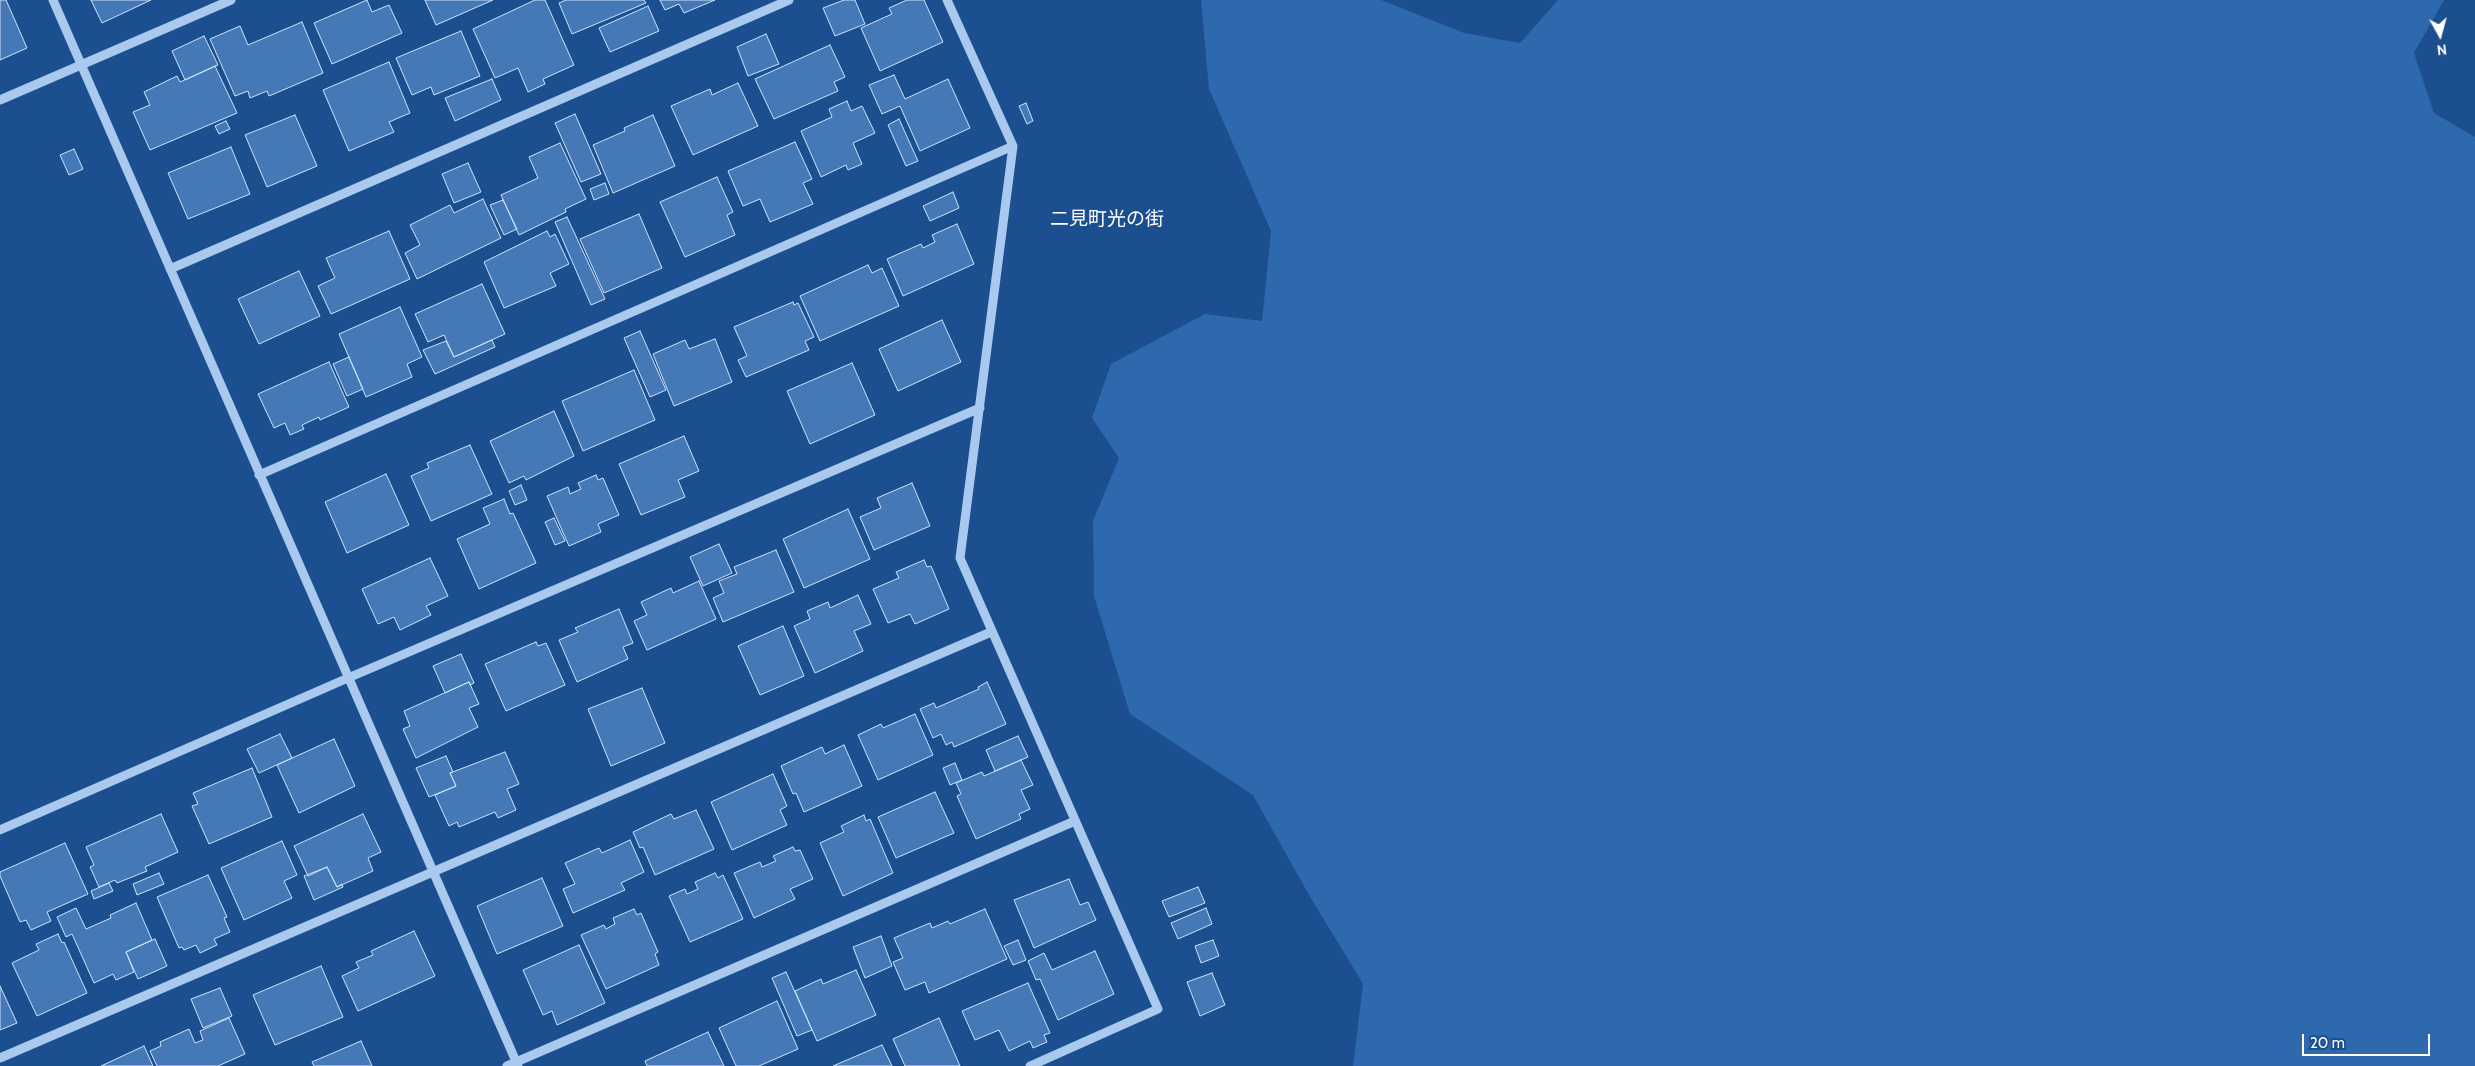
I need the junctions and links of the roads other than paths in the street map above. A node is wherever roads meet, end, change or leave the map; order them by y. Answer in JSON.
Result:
{"nodes":[{"id":1,"x":53,"y":0,"type":"edge"},
{"id":2,"x":231,"y":0,"type":"edge"},
{"id":3,"x":789,"y":0,"type":"edge"},
{"id":4,"x":947,"y":0,"type":"edge"},
{"id":5,"x":82,"y":65,"type":"junction"},
{"id":6,"x":0,"y":100,"type":"edge"},
{"id":7,"x":1013,"y":146,"type":"junction"},
{"id":8,"x":170,"y":269,"type":"junction"},
{"id":9,"x":980,"y":408,"type":"junction"},
{"id":10,"x":259,"y":475,"type":"junction"},
{"id":11,"x":991,"y":632,"type":"junction"},
{"id":12,"x":348,"y":678,"type":"junction"},
{"id":13,"x":1075,"y":821,"type":"junction"},
{"id":14,"x":0,"y":830,"type":"edge"},
{"id":15,"x":432,"y":871,"type":"junction"},
{"id":16,"x":0,"y":1058,"type":"edge"},
{"id":17,"x":518,"y":1064,"type":"edge"},
{"id":18,"x":507,"y":1066,"type":"edge"},
{"id":19,"x":1030,"y":1066,"type":"edge"}],
"edges":[{"from":1,"to":5,"type":"street"},
{"from":2,"to":5,"type":"street"},
{"from":3,"to":8,"type":"street"},
{"from":4,"to":7,"type":"street"},
{"from":5,"to":6,"type":"street"},
{"from":5,"to":8,"type":"street"},
{"from":7,"to":9,"type":"street"},
{"from":7,"to":10,"type":"street"},
{"from":8,"to":10,"type":"street"},
{"from":9,"to":11,"type":"street"},
{"from":9,"to":12,"type":"street"},
{"from":10,"to":12,"type":"street"},
{"from":11,"to":13,"type":"street"},
{"from":11,"to":15,"type":"street"},
{"from":12,"to":14,"type":"street"},
{"from":12,"to":15,"type":"street"},
{"from":13,"to":17,"type":"street"},
{"from":13,"to":19,"type":"street"},
{"from":15,"to":16,"type":"street"},
{"from":15,"to":17,"type":"street"},
{"from":17,"to":18,"type":"street"}]}
